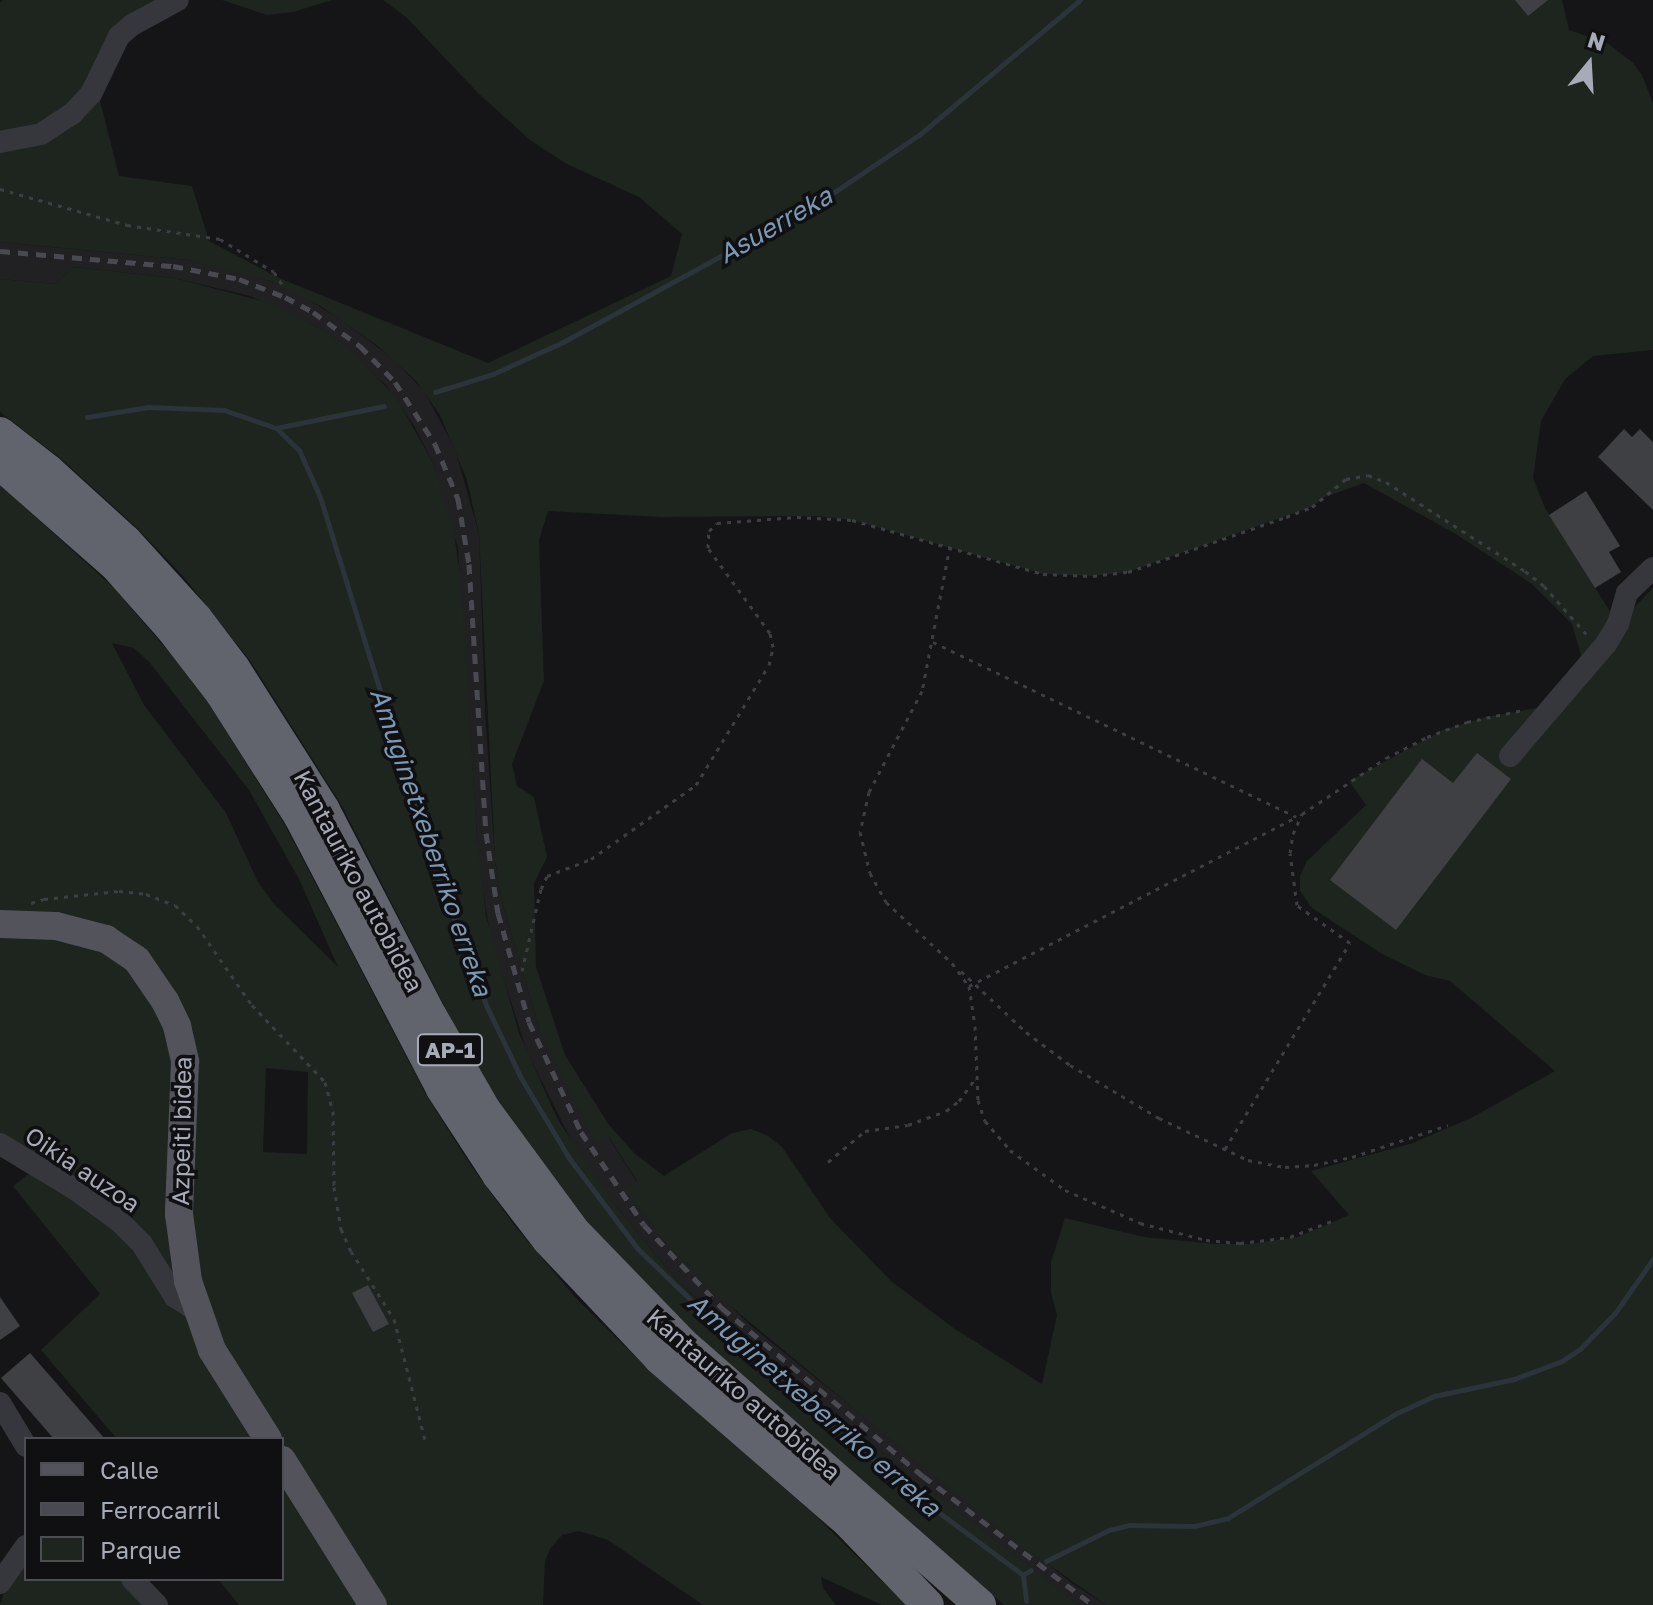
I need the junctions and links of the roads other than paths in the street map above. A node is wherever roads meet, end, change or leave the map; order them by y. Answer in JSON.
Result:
{"nodes":[{"id":1,"x":178,"y":0,"type":"edge"},
{"id":2,"x":0,"y":142,"type":"edge"},
{"id":3,"x":0,"y":433,"type":"edge"},
{"id":4,"x":0,"y":464,"type":"edge"},
{"id":5,"x":1653,"y":568,"type":"edge"},
{"id":6,"x":1510,"y":756,"type":"dead end"},
{"id":7,"x":11,"y":924,"type":"edge"},
{"id":8,"x":0,"y":1144,"type":"edge"},
{"id":9,"x":196,"y":1310,"type":"junction"},
{"id":10,"x":0,"y":1403,"type":"edge"},
{"id":11,"x":267,"y":1437,"type":"edge"},
{"id":12,"x":24,"y":1443,"type":"edge"},
{"id":13,"x":284,"y":1463,"type":"edge"},
{"id":14,"x":24,"y":1549,"type":"edge"},
{"id":15,"x":134,"y":1581,"type":"edge"},
{"id":16,"x":0,"y":1583,"type":"edge"},
{"id":17,"x":157,"y":1605,"type":"edge"},
{"id":18,"x":373,"y":1605,"type":"edge"},
{"id":19,"x":928,"y":1605,"type":"edge"},
{"id":20,"x":980,"y":1605,"type":"edge"}],
"edges":[{"from":1,"to":2,"type":"street"},
{"from":3,"to":20,"type":"highway","name":"Kantauriko autobidea","number":"AP-1"},
{"from":4,"to":19,"type":"highway","name":"Kantauriko autobidea","number":"AP-1"},
{"from":5,"to":6,"type":"street"},
{"from":7,"to":9,"type":"main road","name":"Azpeiti bidea"},
{"from":8,"to":9,"type":"street","name":"Oikia auzoa"},
{"from":9,"to":11,"type":"main road","name":"Azpeiti bidea"},
{"from":10,"to":12,"type":"street"},
{"from":13,"to":18,"type":"main road"},
{"from":14,"to":16,"type":"street"},
{"from":15,"to":17,"type":"street"}]}
